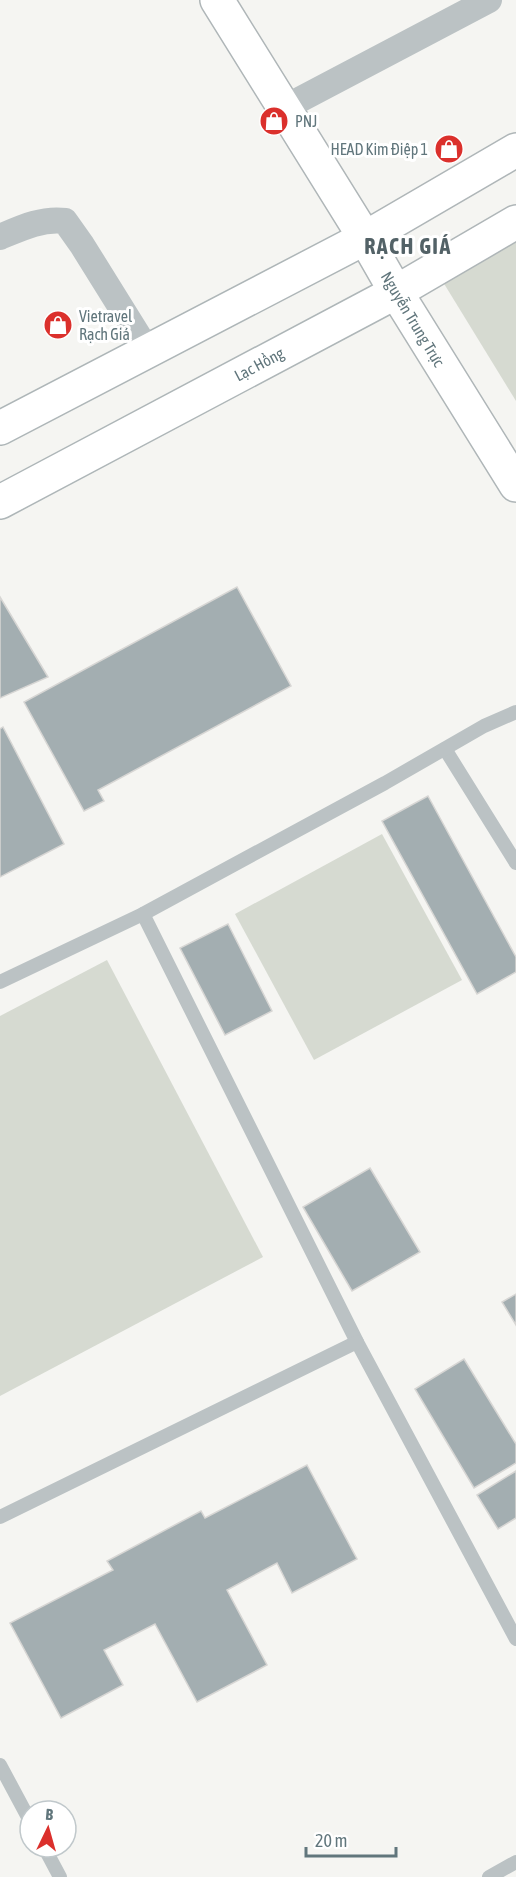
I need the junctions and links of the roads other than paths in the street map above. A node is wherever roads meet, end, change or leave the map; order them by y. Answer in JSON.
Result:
{"nodes":[{"id":1,"x":217,"y":0,"type":"edge"},
{"id":2,"x":489,"y":0,"type":"edge"},
{"id":3,"x":284,"y":108,"type":"junction"},
{"id":4,"x":516,"y":150,"type":"edge"},
{"id":5,"x":516,"y":222,"type":"edge"},
{"id":6,"x":0,"y":237,"type":"edge"},
{"id":7,"x":365,"y":238,"type":"junction"},
{"id":8,"x":396,"y":292,"type":"junction"},
{"id":9,"x":148,"y":351,"type":"junction"},
{"id":10,"x":0,"y":428,"type":"edge"},
{"id":11,"x":516,"y":485,"type":"edge"},
{"id":12,"x":0,"y":502,"type":"edge"},
{"id":13,"x":516,"y":712,"type":"edge"},
{"id":14,"x":445,"y":749,"type":"junction"},
{"id":15,"x":516,"y":863,"type":"edge"},
{"id":16,"x":143,"y":914,"type":"junction"},
{"id":17,"x":0,"y":982,"type":"edge"},
{"id":18,"x":357,"y":1342,"type":"junction"},
{"id":19,"x":0,"y":1517,"type":"edge"},
{"id":20,"x":516,"y":1639,"type":"edge"},
{"id":21,"x":0,"y":1765,"type":"edge"},
{"id":22,"x":18,"y":1799,"type":"edge"},
{"id":23,"x":50,"y":1859,"type":"edge"},
{"id":24,"x":516,"y":1862,"type":"edge"},
{"id":25,"x":60,"y":1877,"type":"edge"},
{"id":26,"x":489,"y":1877,"type":"edge"}],
"edges":[{"from":1,"to":3,"type":"main road","name":"Nguyễn Trung Trực"},
{"from":2,"to":3,"type":"street"},
{"from":3,"to":7,"type":"main road","name":"Nguyễn Trung Trực"},
{"from":4,"to":7,"type":"main road"},
{"from":5,"to":8,"type":"main road","name":"Lạc Hồng"},
{"from":6,"to":9,"type":"street"},
{"from":7,"to":8,"type":"main road","name":"Nguyễn Trung Trực"},
{"from":7,"to":9,"type":"main road"},
{"from":8,"to":11,"type":"main road","name":"Nguyễn Trung Trực"},
{"from":8,"to":12,"type":"main road","name":"Lạc Hồng"},
{"from":9,"to":10,"type":"main road"},
{"from":13,"to":14,"type":"lane"},
{"from":14,"to":15,"type":"lane"},
{"from":14,"to":16,"type":"lane"},
{"from":16,"to":17,"type":"lane"},
{"from":16,"to":18,"type":"lane"},
{"from":18,"to":19,"type":"lane"},
{"from":18,"to":20,"type":"lane"},
{"from":21,"to":22,"type":"lane"},
{"from":23,"to":25,"type":"lane"},
{"from":24,"to":26,"type":"lane"}]}
